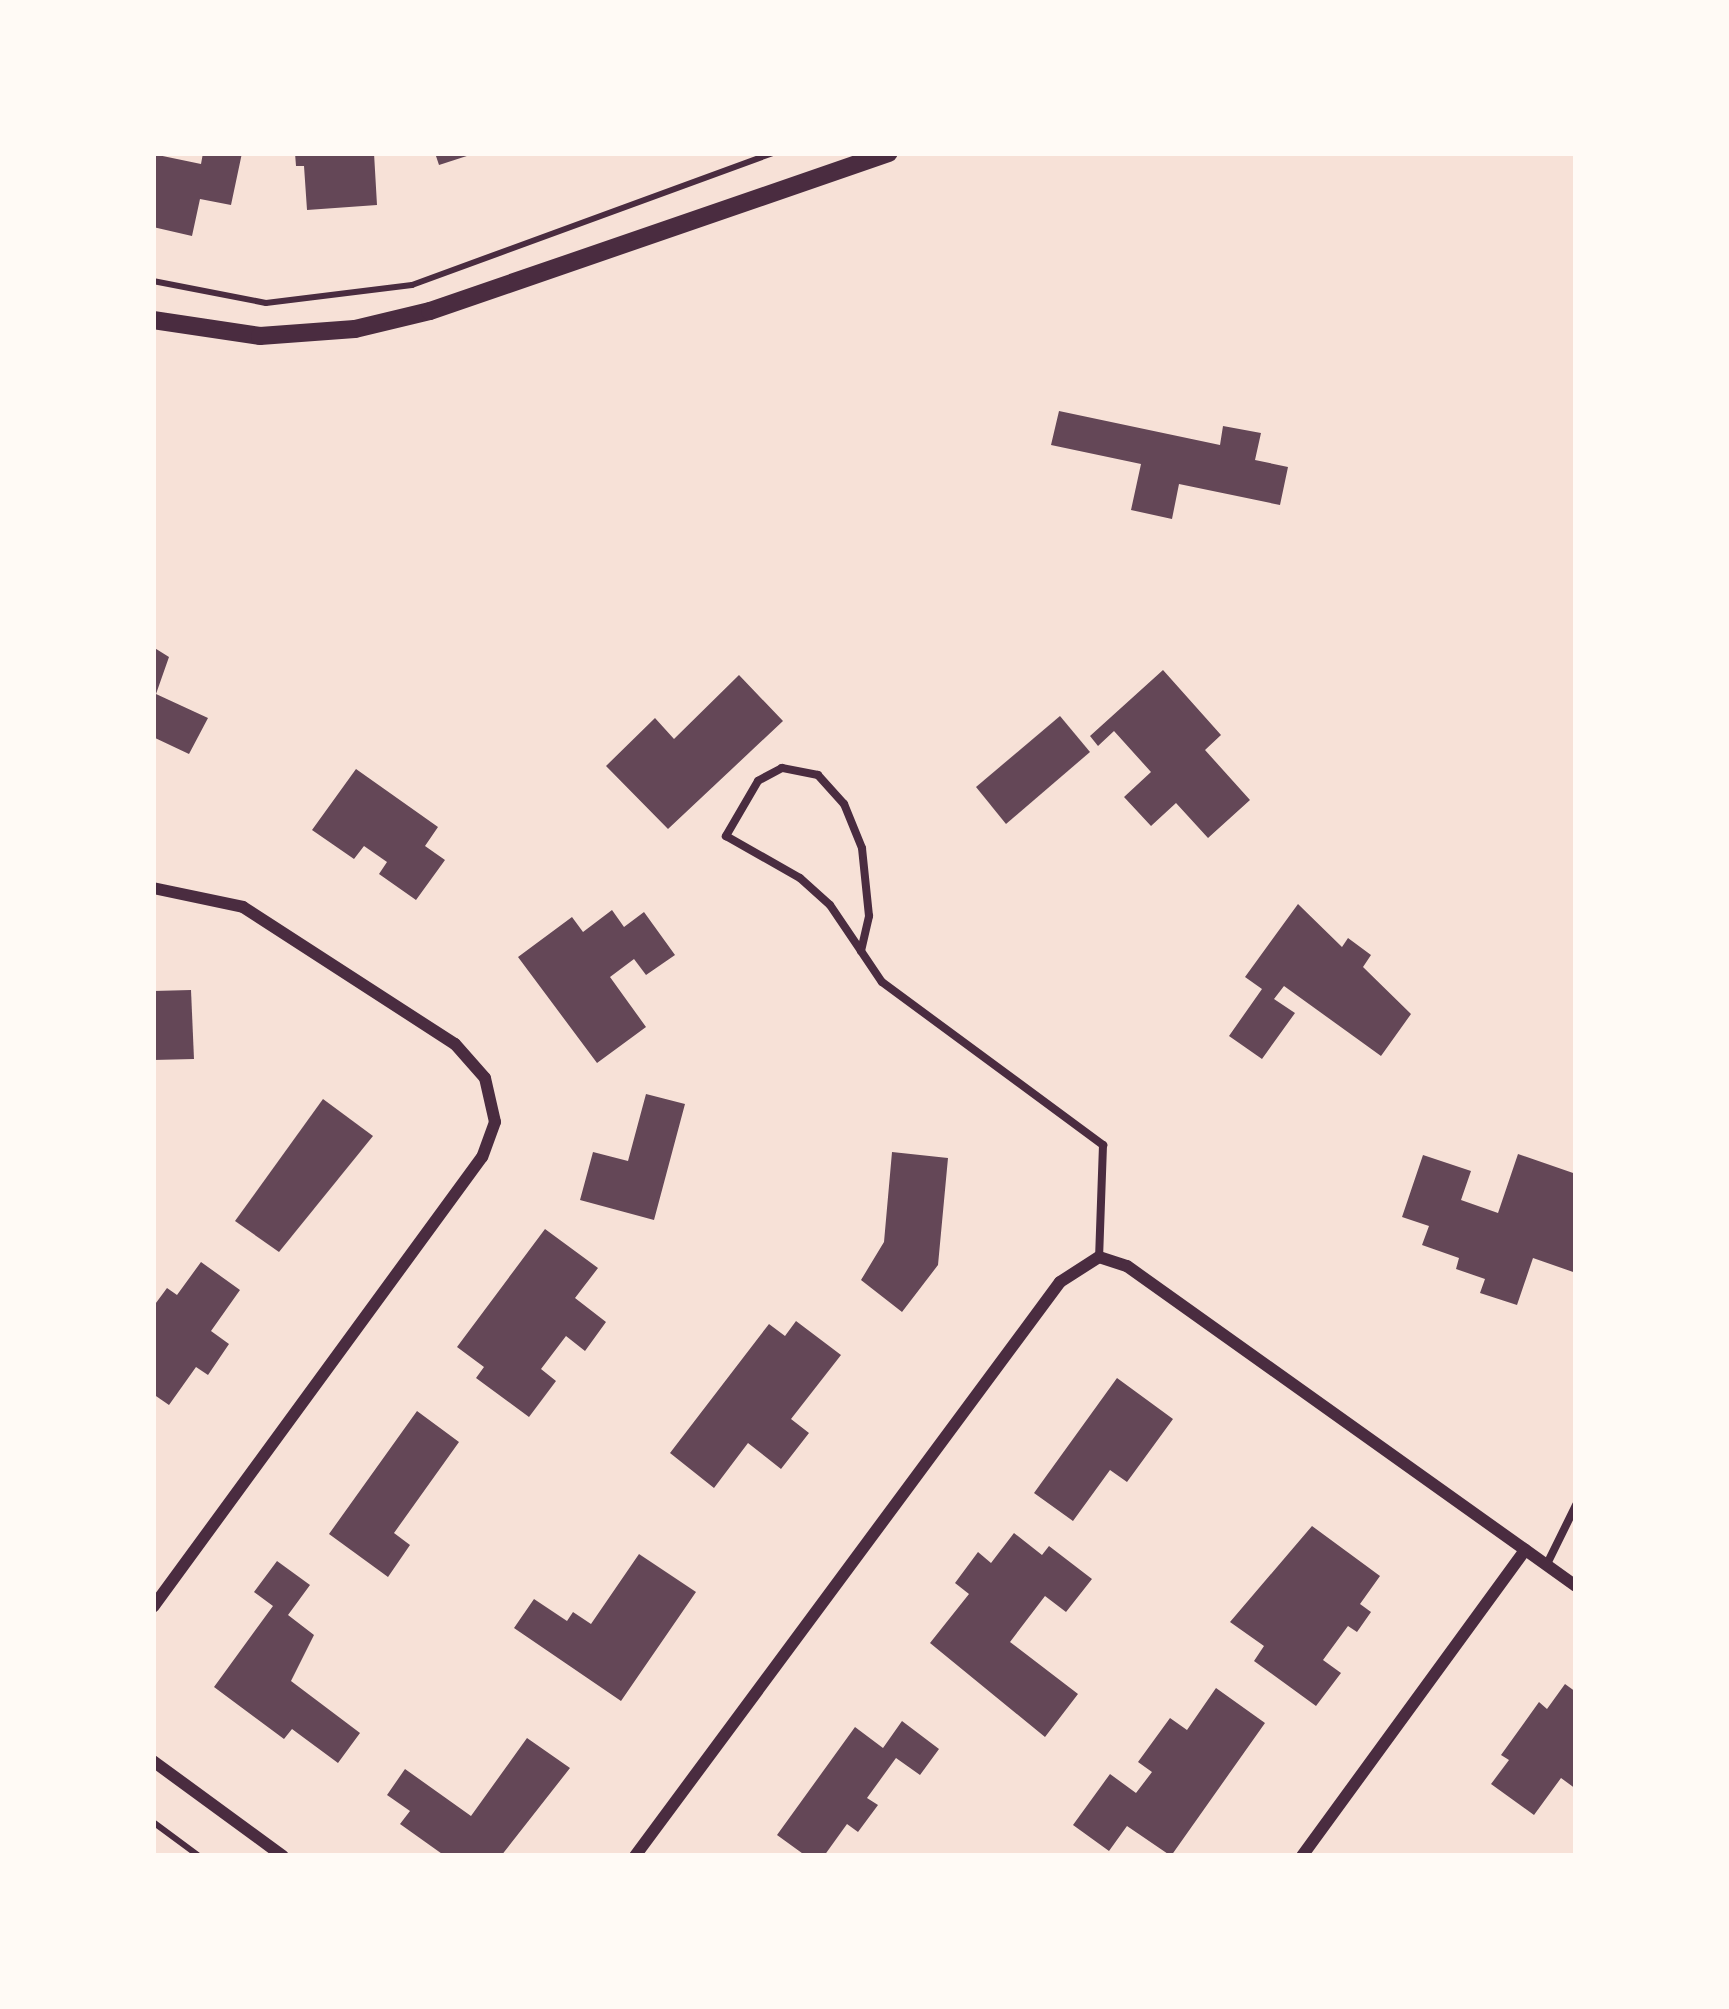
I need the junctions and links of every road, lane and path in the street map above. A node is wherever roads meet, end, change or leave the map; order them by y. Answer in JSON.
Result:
{"nodes":[{"id":1,"x":772,"y":153,"type":"edge"},
{"id":2,"x":889,"y":153,"type":"edge"},
{"id":3,"x":153,"y":281,"type":"edge"},
{"id":4,"x":153,"y":320,"type":"edge"},
{"id":5,"x":153,"y":888,"type":"edge"},
{"id":6,"x":861,"y":951,"type":"junction"},
{"id":7,"x":1099,"y":1257,"type":"junction"},
{"id":8,"x":1576,"y":1505,"type":"edge"},
{"id":9,"x":1525,"y":1550,"type":"junction"},
{"id":10,"x":1547,"y":1566,"type":"junction"},
{"id":11,"x":1576,"y":1586,"type":"edge"},
{"id":12,"x":153,"y":1607,"type":"edge"},
{"id":13,"x":153,"y":1761,"type":"edge"},
{"id":14,"x":153,"y":1822,"type":"edge"},
{"id":15,"x":199,"y":1856,"type":"edge"},
{"id":16,"x":283,"y":1856,"type":"edge"},
{"id":17,"x":635,"y":1856,"type":"edge"},
{"id":18,"x":1302,"y":1856,"type":"edge"}],
"edges":[{"from":1,"to":3,"type":"path"},
{"from":2,"to":4,"type":"street"},
{"from":5,"to":12,"type":"street"},
{"from":6,"to":6,"type":"lane"},
{"from":6,"to":7,"type":"lane"},
{"from":7,"to":9,"type":"street"},
{"from":7,"to":17,"type":"street"},
{"from":8,"to":10,"type":"lane"},
{"from":9,"to":10,"type":"street"},
{"from":9,"to":18,"type":"street"},
{"from":10,"to":11,"type":"street"},
{"from":13,"to":16,"type":"street"},
{"from":14,"to":15,"type":"path"}]}
